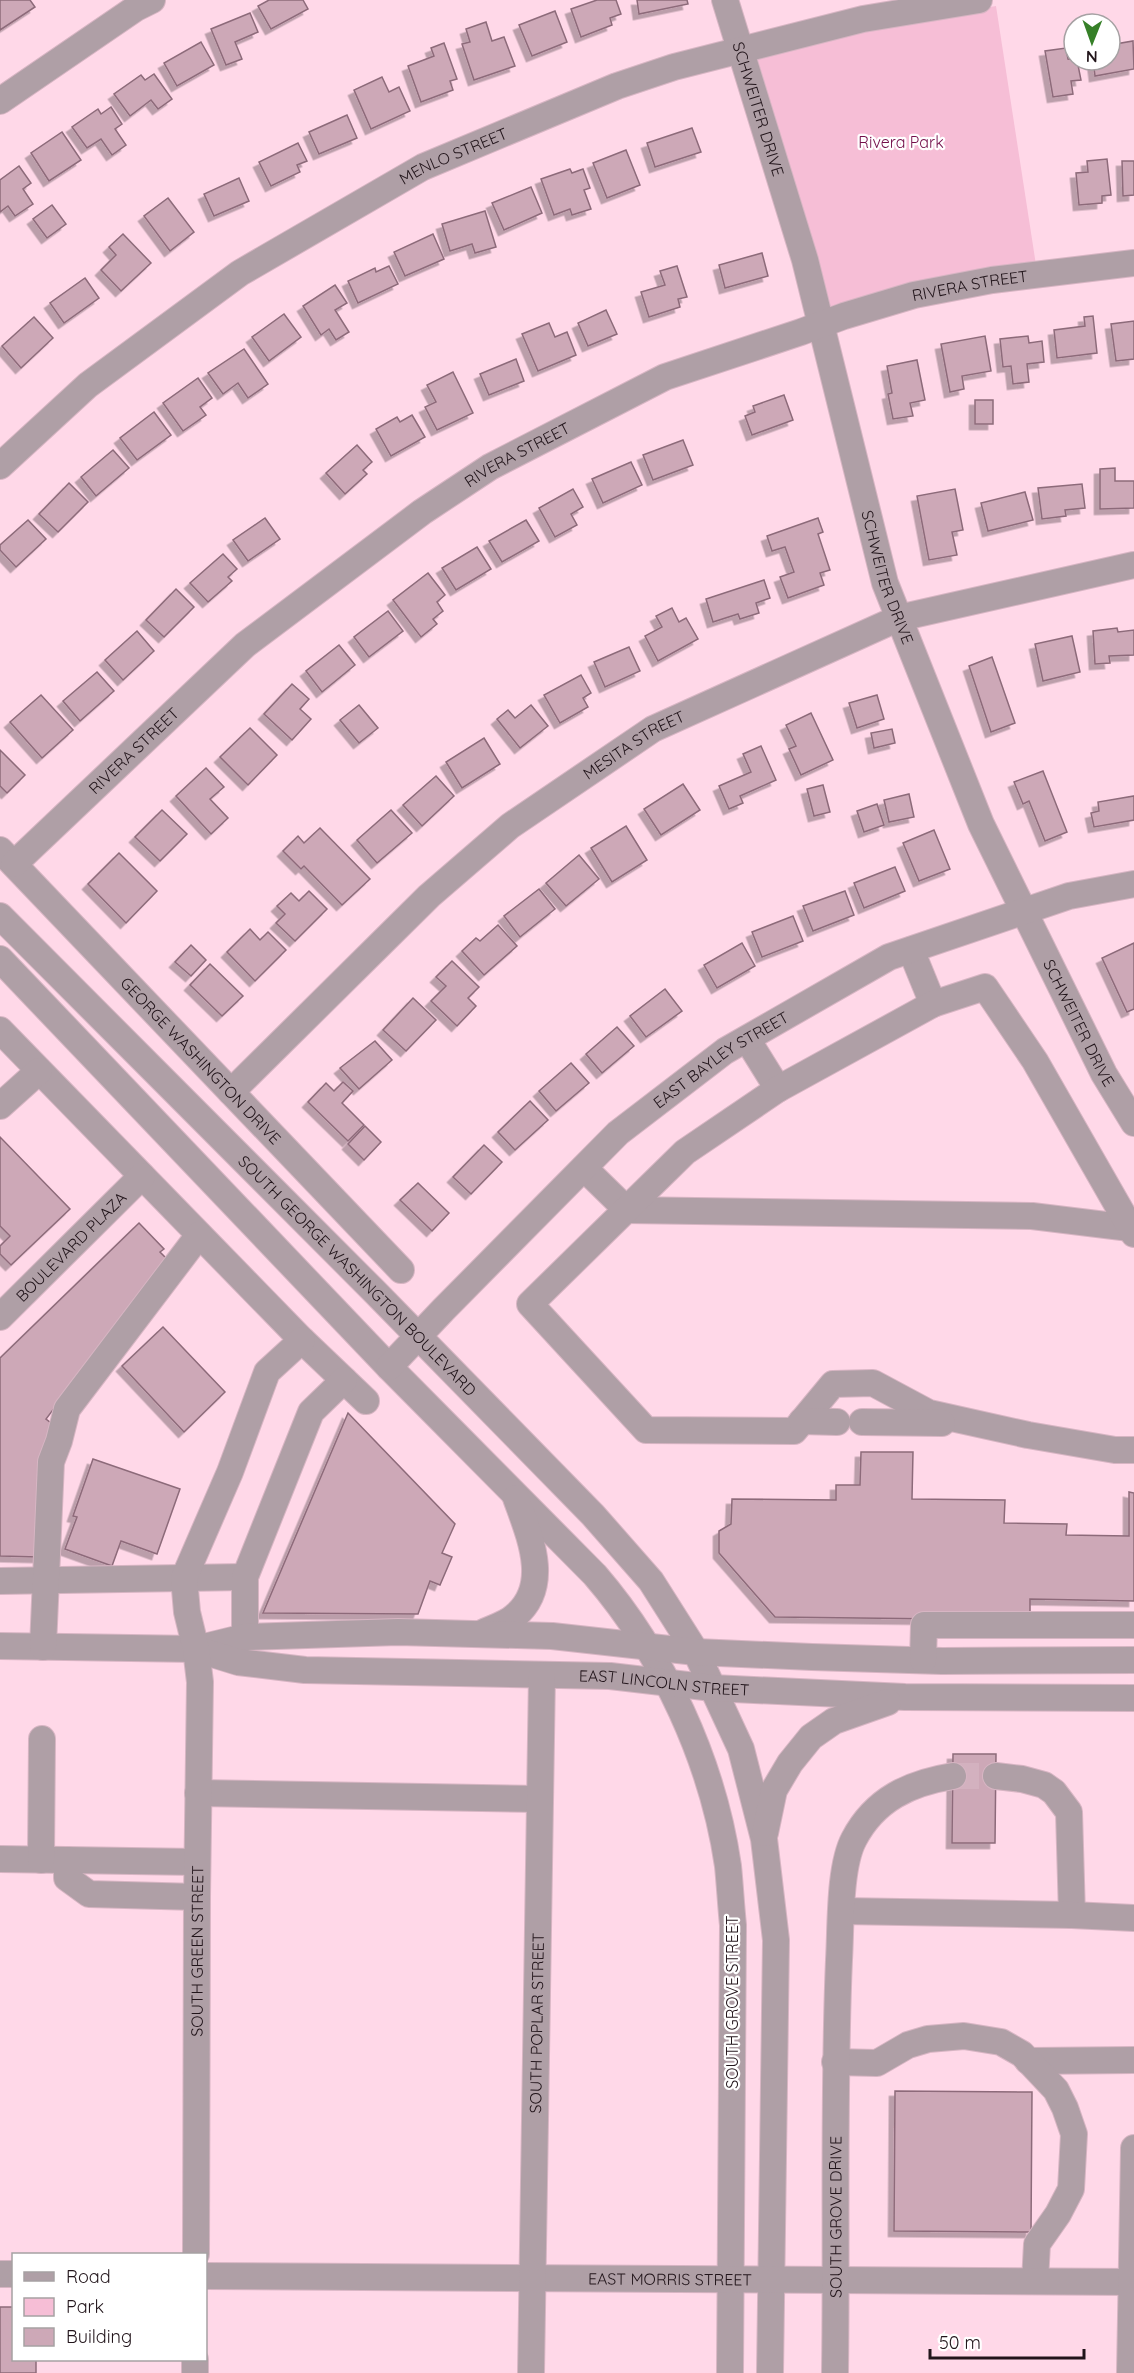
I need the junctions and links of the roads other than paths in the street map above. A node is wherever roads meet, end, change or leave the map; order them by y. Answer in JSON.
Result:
{"nodes":[{"id":1,"x":152,"y":0,"type":"edge"},
{"id":2,"x":725,"y":0,"type":"edge"},
{"id":3,"x":979,"y":0,"type":"edge"},
{"id":4,"x":741,"y":51,"type":"junction"},
{"id":5,"x":0,"y":101,"type":"edge"},
{"id":6,"x":1134,"y":263,"type":"edge"},
{"id":7,"x":822,"y":324,"type":"junction"},
{"id":8,"x":0,"y":466,"type":"edge"},
{"id":9,"x":1134,"y":565,"type":"edge"},
{"id":10,"x":899,"y":618,"type":"junction"},
{"id":11,"x":7,"y":857,"type":"edge"},
{"id":12,"x":1134,"y":884,"type":"edge"},
{"id":13,"x":1023,"y":911,"type":"junction"},
{"id":14,"x":0,"y":916,"type":"edge"},
{"id":15,"x":911,"y":950,"type":"junction"},
{"id":16,"x":0,"y":959,"type":"edge"},
{"id":17,"x":933,"y":1004,"type":"junction"},
{"id":18,"x":0,"y":1030,"type":"edge"},
{"id":19,"x":747,"y":1039,"type":"junction"},
{"id":20,"x":39,"y":1071,"type":"junction"},
{"id":21,"x":778,"y":1089,"type":"junction"},
{"id":22,"x":231,"y":1092,"type":"junction"},
{"id":23,"x":0,"y":1106,"type":"edge"},
{"id":24,"x":1134,"y":1123,"type":"edge"},
{"id":25,"x":584,"y":1168,"type":"junction"},
{"id":26,"x":142,"y":1176,"type":"junction"},
{"id":27,"x":627,"y":1210,"type":"junction"},
{"id":28,"x":1133,"y":1229,"type":"edge"},
{"id":29,"x":199,"y":1235,"type":"junction"},
{"id":30,"x":401,"y":1270,"type":"dead end"},
{"id":31,"x":0,"y":1317,"type":"edge"},
{"id":32,"x":418,"y":1336,"type":"junction"},
{"id":33,"x":302,"y":1340,"type":"junction"},
{"id":34,"x":389,"y":1367,"type":"junction"},
{"id":35,"x":344,"y":1380,"type":"junction"},
{"id":36,"x":366,"y":1401,"type":"dead end"},
{"id":37,"x":802,"y":1421,"type":"junction"},
{"id":38,"x":976,"y":1424,"type":"junction"},
{"id":39,"x":1134,"y":1450,"type":"edge"},
{"id":40,"x":514,"y":1492,"type":"junction"},
{"id":41,"x":245,"y":1576,"type":"junction"},
{"id":42,"x":184,"y":1578,"type":"junction"},
{"id":43,"x":0,"y":1581,"type":"edge"},
{"id":44,"x":46,"y":1581,"type":"junction"},
{"id":45,"x":1134,"y":1625,"type":"edge"},
{"id":46,"x":479,"y":1634,"type":"junction"},
{"id":47,"x":245,"y":1637,"type":"junction"},
{"id":48,"x":0,"y":1646,"type":"edge"},
{"id":49,"x":648,"y":1646,"type":"junction"},
{"id":50,"x":43,"y":1647,"type":"junction"},
{"id":51,"x":196,"y":1649,"type":"junction"},
{"id":52,"x":696,"y":1652,"type":"junction"},
{"id":53,"x":923,"y":1660,"type":"junction"},
{"id":54,"x":1134,"y":1660,"type":"edge"},
{"id":55,"x":542,"y":1675,"type":"junction"},
{"id":56,"x":667,"y":1683,"type":"junction"},
{"id":57,"x":713,"y":1688,"type":"junction"},
{"id":58,"x":905,"y":1697,"type":"junction"},
{"id":59,"x":1134,"y":1698,"type":"edge"},
{"id":60,"x":42,"y":1739,"type":"dead end"},
{"id":61,"x":953,"y":1776,"type":"tunnel mouth"},
{"id":62,"x":996,"y":1776,"type":"tunnel mouth"},
{"id":63,"x":198,"y":1792,"type":"junction"},
{"id":64,"x":540,"y":1799,"type":"junction"},
{"id":65,"x":764,"y":1839,"type":"junction"},
{"id":66,"x":0,"y":1859,"type":"edge"},
{"id":67,"x":41,"y":1860,"type":"junction"},
{"id":68,"x":67,"y":1860,"type":"junction"},
{"id":69,"x":197,"y":1862,"type":"junction"},
{"id":70,"x":197,"y":1897,"type":"junction"},
{"id":71,"x":842,"y":1911,"type":"junction"},
{"id":72,"x":1072,"y":1915,"type":"junction"},
{"id":73,"x":1134,"y":1918,"type":"edge"},
{"id":74,"x":1134,"y":2060,"type":"edge"},
{"id":75,"x":1028,"y":2061,"type":"junction"},
{"id":76,"x":835,"y":2062,"type":"junction"},
{"id":77,"x":1134,"y":2148,"type":"edge"},
{"id":78,"x":196,"y":2253,"type":"edge"},
{"id":79,"x":207,"y":2276,"type":"edge"},
{"id":80,"x":532,"y":2278,"type":"junction"},
{"id":81,"x":732,"y":2279,"type":"junction"},
{"id":82,"x":771,"y":2279,"type":"junction"},
{"id":83,"x":836,"y":2280,"type":"junction"},
{"id":84,"x":1035,"y":2282,"type":"junction"},
{"id":85,"x":1133,"y":2282,"type":"edge"},
{"id":86,"x":531,"y":2373,"type":"edge"},
{"id":87,"x":730,"y":2373,"type":"edge"},
{"id":88,"x":770,"y":2373,"type":"edge"},
{"id":89,"x":835,"y":2373,"type":"edge"},
{"id":90,"x":1130,"y":2373,"type":"edge"}],
"edges":[{"from":1,"to":5,"type":"street"},
{"from":2,"to":4,"type":"street","name":"SCHWEITER DRIVE"},
{"from":3,"to":4,"type":"street","name":"MENLO STREET"},
{"from":4,"to":7,"type":"street","name":"SCHWEITER DRIVE"},
{"from":4,"to":8,"type":"street","name":"MENLO STREET"},
{"from":6,"to":7,"type":"street","name":"RIVERA STREET"},
{"from":7,"to":10,"type":"street","name":"SCHWEITER DRIVE"},
{"from":7,"to":11,"type":"street","name":"RIVERA STREET"},
{"from":9,"to":10,"type":"street","name":"MESITA STREET"},
{"from":10,"to":13,"type":"street","name":"SCHWEITER DRIVE"},
{"from":10,"to":22,"type":"street","name":"MESITA STREET"},
{"from":11,"to":22,"type":"street","name":"GEORGE WASHINGTON DRIVE"},
{"from":12,"to":13,"type":"street","name":"EAST BAYLEY STREET"},
{"from":13,"to":15,"type":"street","name":"EAST BAYLEY STREET"},
{"from":13,"to":24,"type":"street","name":"SCHWEITER DRIVE"},
{"from":14,"to":32,"type":"street","name":"SOUTH GEORGE WASHINGTON BOULEVARD"},
{"from":15,"to":17,"type":"street"},
{"from":15,"to":19,"type":"street","name":"EAST BAYLEY STREET"},
{"from":16,"to":34,"type":"street"},
{"from":17,"to":21,"type":"street"},
{"from":17,"to":28,"type":"street"},
{"from":18,"to":20,"type":"street"},
{"from":19,"to":21,"type":"street"},
{"from":19,"to":25,"type":"street","name":"EAST BAYLEY STREET"},
{"from":20,"to":23,"type":"street"},
{"from":20,"to":26,"type":"street"},
{"from":21,"to":27,"type":"street"},
{"from":22,"to":30,"type":"street","name":"GEORGE WASHINGTON DRIVE"},
{"from":25,"to":27,"type":"street"},
{"from":25,"to":32,"type":"street","name":"EAST BAYLEY STREET"},
{"from":26,"to":29,"type":"street"},
{"from":26,"to":31,"type":"street","name":"BOULEVARD PLAZA"},
{"from":27,"to":28,"type":"street"},
{"from":27,"to":37,"type":"street"},
{"from":29,"to":33,"type":"street"},
{"from":29,"to":44,"type":"street"},
{"from":32,"to":34,"type":"street","name":"EAST BAYLEY STREET"},
{"from":32,"to":52,"type":"street","name":"SOUTH GEORGE WASHINGTON BOULEVARD"},
{"from":33,"to":35,"type":"street"},
{"from":33,"to":42,"type":"street"},
{"from":34,"to":40,"type":"street"},
{"from":35,"to":36,"type":"street"},
{"from":35,"to":41,"type":"street"},
{"from":37,"to":38,"type":"street"},
{"from":37,"to":38,"type":"street"},
{"from":38,"to":39,"type":"street"},
{"from":40,"to":46,"type":"street"},
{"from":40,"to":49,"type":"street"},
{"from":41,"to":42,"type":"street"},
{"from":41,"to":47,"type":"street"},
{"from":42,"to":44,"type":"street"},
{"from":42,"to":51,"type":"street","name":"SOUTH GREEN STREET"},
{"from":43,"to":44,"type":"street"},
{"from":44,"to":50,"type":"street"},
{"from":45,"to":53,"type":"street"},
{"from":46,"to":47,"type":"street","name":"EAST LINCOLN STREET"},
{"from":46,"to":49,"type":"street","name":"EAST LINCOLN STREET"},
{"from":47,"to":51,"type":"street","name":"EAST LINCOLN STREET"},
{"from":48,"to":50,"type":"street","name":"EAST LINCOLN STREET"},
{"from":49,"to":52,"type":"street","name":"EAST LINCOLN STREET"},
{"from":49,"to":56,"type":"street","name":"SOUTH GROVE STREET"},
{"from":50,"to":51,"type":"street","name":"EAST LINCOLN STREET"},
{"from":51,"to":55,"type":"street","name":"EAST LINCOLN STREET"},
{"from":51,"to":63,"type":"street","name":"SOUTH GREEN STREET"},
{"from":52,"to":53,"type":"street","name":"EAST LINCOLN STREET"},
{"from":52,"to":57,"type":"street"},
{"from":53,"to":54,"type":"street","name":"EAST LINCOLN STREET"},
{"from":55,"to":56,"type":"street","name":"EAST LINCOLN STREET"},
{"from":55,"to":64,"type":"street","name":"SOUTH POPLAR STREET"},
{"from":56,"to":57,"type":"street","name":"EAST LINCOLN STREET"},
{"from":56,"to":81,"type":"street","name":"SOUTH GROVE STREET"},
{"from":57,"to":58,"type":"street","name":"EAST LINCOLN STREET"},
{"from":57,"to":65,"type":"street"},
{"from":58,"to":59,"type":"street","name":"EAST LINCOLN STREET"},
{"from":58,"to":65,"type":"street"},
{"from":60,"to":67,"type":"street"},
{"from":61,"to":71,"type":"street","name":"SOUTH GROVE DRIVE"},
{"from":62,"to":72,"type":"street"},
{"from":63,"to":64,"type":"street"},
{"from":63,"to":69,"type":"street","name":"SOUTH GREEN STREET"},
{"from":64,"to":80,"type":"street","name":"SOUTH POPLAR STREET"},
{"from":65,"to":82,"type":"street"},
{"from":66,"to":67,"type":"street"},
{"from":67,"to":68,"type":"street"},
{"from":68,"to":69,"type":"street"},
{"from":68,"to":70,"type":"street"},
{"from":69,"to":70,"type":"street","name":"SOUTH GREEN STREET"},
{"from":70,"to":78,"type":"street","name":"SOUTH GREEN STREET"},
{"from":71,"to":72,"type":"street"},
{"from":71,"to":76,"type":"street","name":"SOUTH GROVE DRIVE"},
{"from":72,"to":73,"type":"street"},
{"from":74,"to":75,"type":"street"},
{"from":75,"to":76,"type":"street"},
{"from":75,"to":84,"type":"street"},
{"from":76,"to":83,"type":"street","name":"SOUTH GROVE DRIVE"},
{"from":77,"to":85,"type":"street"},
{"from":79,"to":80,"type":"street","name":"EAST MORRIS STREET"},
{"from":80,"to":81,"type":"street","name":"EAST MORRIS STREET"},
{"from":80,"to":86,"type":"street","name":"SOUTH POPLAR STREET"},
{"from":81,"to":82,"type":"street","name":"EAST MORRIS STREET"},
{"from":81,"to":87,"type":"street","name":"SOUTH GROVE STREET"},
{"from":82,"to":83,"type":"street","name":"EAST MORRIS STREET"},
{"from":82,"to":88,"type":"street"},
{"from":83,"to":84,"type":"street","name":"EAST MORRIS STREET"},
{"from":83,"to":89,"type":"street","name":"SOUTH GROVE DRIVE"},
{"from":84,"to":85,"type":"street","name":"EAST MORRIS STREET"},
{"from":85,"to":90,"type":"street"}]}
